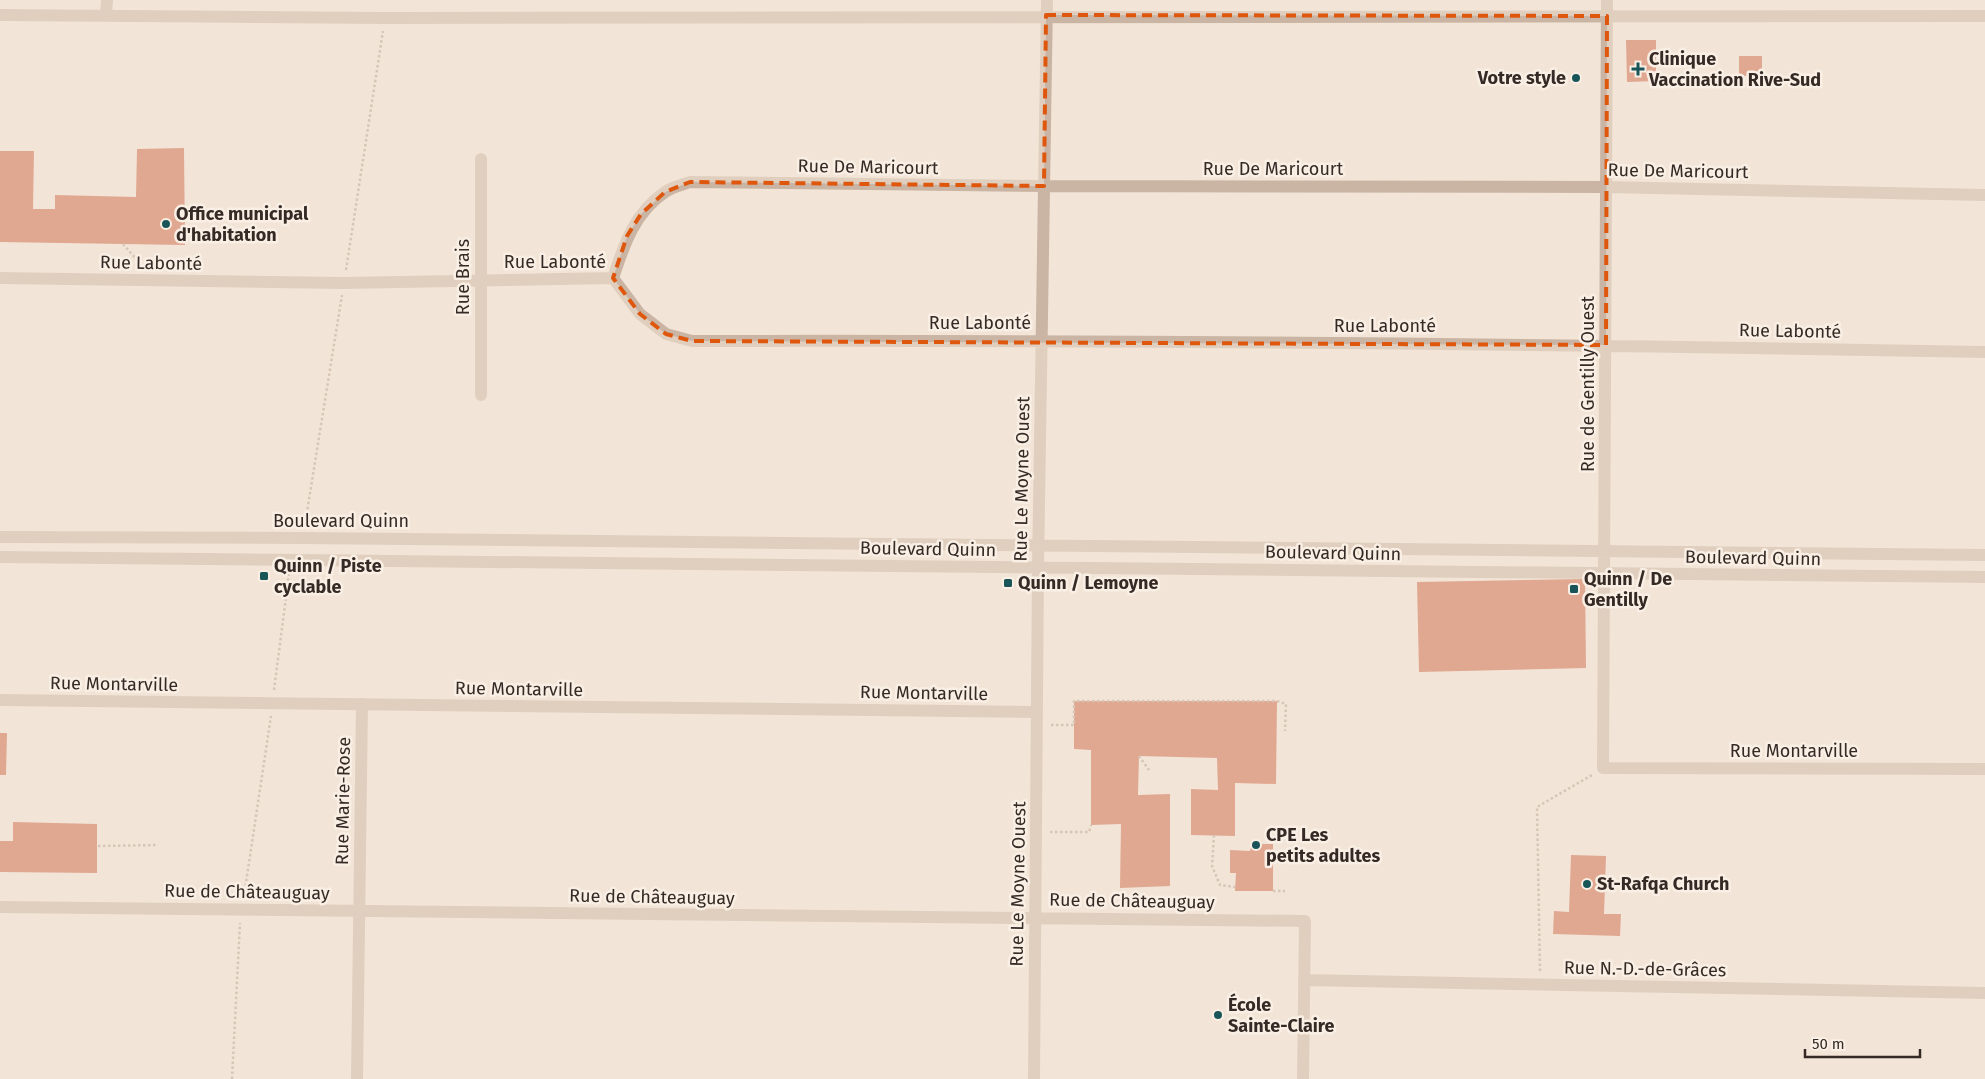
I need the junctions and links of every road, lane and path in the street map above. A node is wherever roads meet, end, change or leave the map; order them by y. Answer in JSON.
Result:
{"nodes":[{"id":1,"x":108,"y":0,"type":"edge"},
{"id":2,"x":1047,"y":0,"type":"edge"},
{"id":3,"x":1607,"y":0,"type":"edge"},
{"id":4,"x":0,"y":15,"type":"edge"},
{"id":5,"x":106,"y":15,"type":"junction"},
{"id":6,"x":1046,"y":15,"type":"junction"},
{"id":7,"x":1607,"y":16,"type":"junction"},
{"id":8,"x":1985,"y":16,"type":"edge"},
{"id":9,"x":383,"y":25,"type":"dead end"},
{"id":10,"x":481,"y":159,"type":"dead end"},
{"id":11,"x":1044,"y":186,"type":"junction"},
{"id":12,"x":1605,"y":186,"type":"junction"},
{"id":13,"x":1985,"y":195,"type":"edge"},
{"id":14,"x":123,"y":244,"type":"dead end"},
{"id":15,"x":346,"y":267,"type":"dead end"},
{"id":16,"x":0,"y":278,"type":"edge"},
{"id":17,"x":613,"y":278,"type":"junction"},
{"id":18,"x":137,"y":280,"type":"junction"},
{"id":19,"x":481,"y":280,"type":"junction"},
{"id":20,"x":343,"y":290,"type":"dead end"},
{"id":21,"x":1042,"y":340,"type":"junction"},
{"id":22,"x":1606,"y":345,"type":"junction"},
{"id":23,"x":1985,"y":352,"type":"edge"},
{"id":24,"x":480,"y":395,"type":"dead end"},
{"id":25,"x":303,"y":532,"type":"dead end"},
{"id":26,"x":0,"y":537,"type":"edge"},
{"id":27,"x":681,"y":542,"type":"junction"},
{"id":28,"x":1038,"y":545,"type":"junction"},
{"id":29,"x":1605,"y":551,"type":"junction"},
{"id":30,"x":1985,"y":555,"type":"edge"},
{"id":31,"x":0,"y":556,"type":"edge"},
{"id":32,"x":681,"y":564,"type":"junction"},
{"id":33,"x":290,"y":566,"type":"dead end"},
{"id":34,"x":1038,"y":568,"type":"junction"},
{"id":35,"x":1604,"y":574,"type":"junction"},
{"id":36,"x":1985,"y":578,"type":"edge"},
{"id":37,"x":273,"y":692,"type":"dead end"},
{"id":38,"x":0,"y":700,"type":"edge"},
{"id":39,"x":362,"y":704,"type":"junction"},
{"id":40,"x":272,"y":713,"type":"dead end"},
{"id":41,"x":1037,"y":719,"type":"junction"},
{"id":42,"x":1285,"y":731,"type":"dead end"},
{"id":43,"x":1139,"y":756,"type":"dead end"},
{"id":44,"x":1603,"y":768,"type":"junction"},
{"id":45,"x":1985,"y":769,"type":"edge"},
{"id":46,"x":1149,"y":770,"type":"dead end"},
{"id":47,"x":1091,"y":825,"type":"dead end"},
{"id":48,"x":1036,"y":833,"type":"junction"},
{"id":49,"x":1214,"y":836,"type":"dead end"},
{"id":50,"x":158,"y":845,"type":"dead end"},
{"id":51,"x":98,"y":846,"type":"dead end"},
{"id":52,"x":1235,"y":887,"type":"dead end"},
{"id":53,"x":1273,"y":891,"type":"dead end"},
{"id":54,"x":1285,"y":891,"type":"dead end"},
{"id":55,"x":244,"y":897,"type":"dead end"},
{"id":56,"x":0,"y":907,"type":"edge"},
{"id":57,"x":359,"y":911,"type":"junction"},
{"id":58,"x":1034,"y":918,"type":"junction"},
{"id":59,"x":239,"y":926,"type":"dead end"},
{"id":60,"x":1304,"y":980,"type":"junction"},
{"id":61,"x":1540,"y":985,"type":"junction"},
{"id":62,"x":1985,"y":992,"type":"edge"},
{"id":63,"x":232,"y":1079,"type":"edge"},
{"id":64,"x":357,"y":1079,"type":"edge"},
{"id":65,"x":1034,"y":1079,"type":"edge"},
{"id":66,"x":1303,"y":1079,"type":"edge"}],
"edges":[{"from":1,"to":5,"type":"street"},
{"from":2,"to":6,"type":"street","name":"Rue Le Moyne Ouest"},
{"from":3,"to":7,"type":"street","name":"Rue de Gentilly Ouest"},
{"from":4,"to":5,"type":"street"},
{"from":5,"to":6,"type":"street"},
{"from":6,"to":7,"type":"street"},
{"from":6,"to":11,"type":"street","name":"Rue Le Moyne Ouest"},
{"from":7,"to":8,"type":"street"},
{"from":7,"to":12,"type":"street","name":"Rue de Gentilly Ouest"},
{"from":9,"to":15,"type":"path"},
{"from":10,"to":19,"type":"street","name":"Rue Brais"},
{"from":11,"to":12,"type":"street","name":"Rue De Maricourt"},
{"from":11,"to":17,"type":"street","name":"Rue De Maricourt"},
{"from":11,"to":21,"type":"street","name":"Rue Le Moyne Ouest"},
{"from":12,"to":13,"type":"street","name":"Rue De Maricourt"},
{"from":12,"to":22,"type":"street","name":"Rue de Gentilly Ouest"},
{"from":14,"to":18,"type":"path"},
{"from":16,"to":18,"type":"street","name":"Rue Labonté"},
{"from":17,"to":19,"type":"street","name":"Rue Labonté"},
{"from":17,"to":21,"type":"street","name":"Rue Labonté"},
{"from":18,"to":19,"type":"street","name":"Rue Labonté"},
{"from":19,"to":24,"type":"street","name":"Rue Brais"},
{"from":20,"to":25,"type":"path"},
{"from":21,"to":22,"type":"street","name":"Rue Labonté"},
{"from":21,"to":28,"type":"street","name":"Rue Le Moyne Ouest"},
{"from":22,"to":23,"type":"street","name":"Rue Labonté"},
{"from":22,"to":29,"type":"street","name":"Rue de Gentilly Ouest"},
{"from":26,"to":27,"type":"street","name":"Boulevard Quinn"},
{"from":27,"to":28,"type":"street","name":"Boulevard Quinn"},
{"from":27,"to":32,"type":"street"},
{"from":28,"to":29,"type":"street","name":"Boulevard Quinn"},
{"from":28,"to":34,"type":"street","name":"Rue Le Moyne Ouest"},
{"from":29,"to":30,"type":"street","name":"Boulevard Quinn"},
{"from":29,"to":35,"type":"street","name":"Rue de Gentilly Ouest"},
{"from":31,"to":32,"type":"street","name":"Boulevard Quinn"},
{"from":32,"to":34,"type":"street","name":"Boulevard Quinn"},
{"from":33,"to":37,"type":"path"},
{"from":34,"to":35,"type":"street","name":"Boulevard Quinn"},
{"from":34,"to":41,"type":"street","name":"Rue Le Moyne Ouest"},
{"from":35,"to":36,"type":"street","name":"Boulevard Quinn"},
{"from":35,"to":44,"type":"street","name":"Rue de Gentilly Ouest"},
{"from":38,"to":39,"type":"street","name":"Rue Montarville"},
{"from":39,"to":41,"type":"street","name":"Rue Montarville"},
{"from":39,"to":57,"type":"street","name":"Rue Marie-Rose"},
{"from":40,"to":55,"type":"path"},
{"from":41,"to":42,"type":"path"},
{"from":41,"to":48,"type":"street","name":"Rue Le Moyne Ouest"},
{"from":43,"to":46,"type":"path"},
{"from":44,"to":45,"type":"street","name":"Rue Montarville"},
{"from":44,"to":61,"type":"path"},
{"from":47,"to":48,"type":"path"},
{"from":48,"to":58,"type":"street","name":"Rue Le Moyne Ouest"},
{"from":49,"to":52,"type":"path"},
{"from":50,"to":51,"type":"path"},
{"from":53,"to":54,"type":"path"},
{"from":56,"to":57,"type":"street","name":"Rue de Châteauguay"},
{"from":57,"to":58,"type":"street","name":"Rue de Châteauguay"},
{"from":57,"to":64,"type":"street","name":"Rue Marie-Rose"},
{"from":58,"to":60,"type":"street","name":"Rue de Châteauguay"},
{"from":58,"to":65,"type":"street","name":"Rue Le Moyne Ouest"},
{"from":59,"to":63,"type":"path"},
{"from":60,"to":61,"type":"street","name":"Rue N.-D.-de-Grâces"},
{"from":60,"to":66,"type":"street"},
{"from":61,"to":62,"type":"street","name":"Rue N.-D.-de-Grâces"}]}
